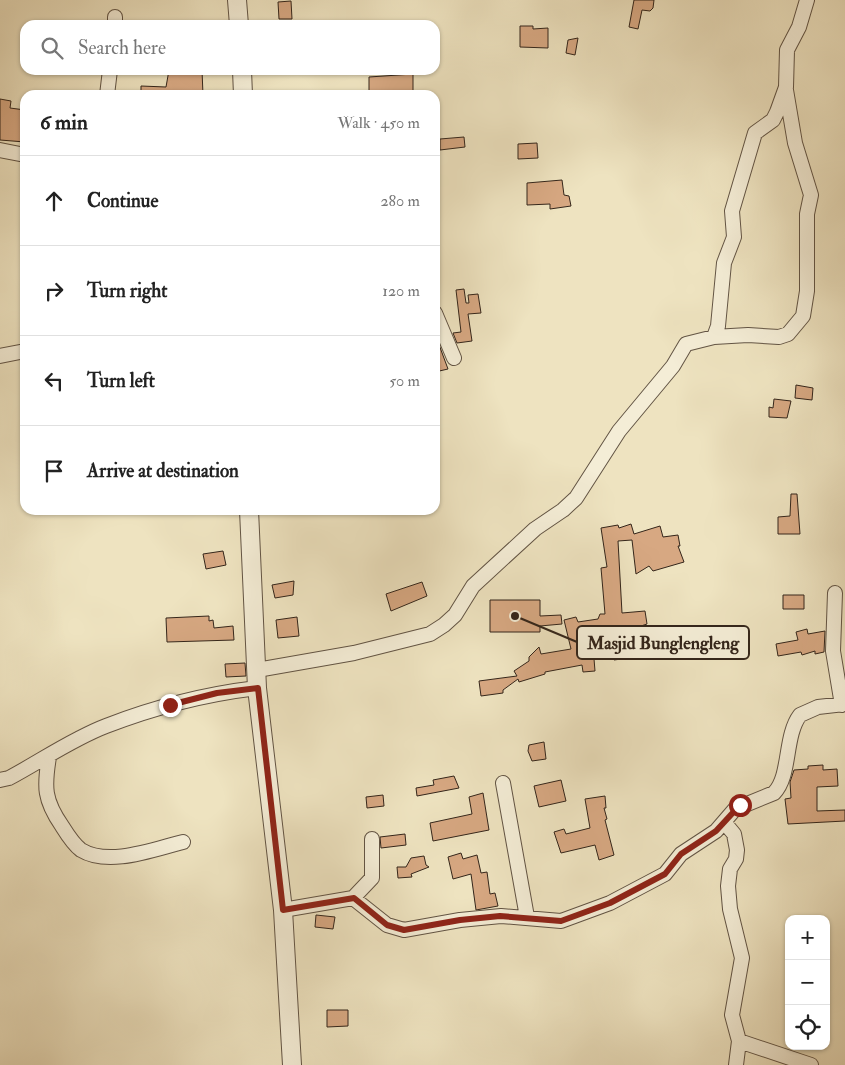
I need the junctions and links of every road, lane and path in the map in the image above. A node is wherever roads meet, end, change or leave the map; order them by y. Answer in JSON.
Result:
{"nodes":[{"id":1,"x":237,"y":0,"type":"edge"},
{"id":2,"x":807,"y":0,"type":"edge"},
{"id":3,"x":239,"y":20,"type":"edge"},
{"id":4,"x":109,"y":75,"type":"edge"},
{"id":5,"x":242,"y":75,"type":"edge"},
{"id":6,"x":786,"y":87,"type":"junction"},
{"id":7,"x":108,"y":90,"type":"edge"},
{"id":8,"x":243,"y":90,"type":"edge"},
{"id":9,"x":0,"y":150,"type":"edge"},
{"id":10,"x":20,"y":154,"type":"edge"},
{"id":11,"x":440,"y":325,"type":"edge"},
{"id":12,"x":714,"y":337,"type":"junction"},
{"id":13,"x":20,"y":352,"type":"edge"},
{"id":14,"x":0,"y":356,"type":"edge"},
{"id":15,"x":454,"y":358,"type":"dead end"},
{"id":16,"x":249,"y":515,"type":"edge"},
{"id":17,"x":835,"y":593,"type":"dead end"},
{"id":18,"x":257,"y":670,"type":"junction"},
{"id":19,"x":258,"y":688,"type":"junction"},
{"id":20,"x":843,"y":705,"type":"edge"},
{"id":21,"x":49,"y":757,"type":"junction"},
{"id":22,"x":0,"y":780,"type":"edge"},
{"id":23,"x":503,"y":783,"type":"dead end"},
{"id":24,"x":724,"y":822,"type":"junction"},
{"id":25,"x":372,"y":839,"type":"dead end"},
{"id":26,"x":183,"y":842,"type":"dead end"},
{"id":27,"x":354,"y":898,"type":"junction"},
{"id":28,"x":283,"y":910,"type":"junction"},
{"id":29,"x":527,"y":917,"type":"junction"},
{"id":30,"x":739,"y":1041,"type":"junction"},
{"id":31,"x":292,"y":1065,"type":"edge"},
{"id":32,"x":736,"y":1065,"type":"edge"},
{"id":33,"x":811,"y":1065,"type":"edge"}],
"edges":[{"from":1,"to":3,"type":"street"},
{"from":2,"to":6,"type":"street"},
{"from":4,"to":7,"type":"street"},
{"from":5,"to":8,"type":"street"},
{"from":6,"to":12,"type":"street"},
{"from":6,"to":12,"type":"street"},
{"from":9,"to":10,"type":"street"},
{"from":11,"to":15,"type":"street"},
{"from":12,"to":18,"type":"street"},
{"from":13,"to":14,"type":"street"},
{"from":16,"to":18,"type":"street"},
{"from":17,"to":20,"type":"street"},
{"from":18,"to":19,"type":"street"},
{"from":19,"to":21,"type":"street"},
{"from":19,"to":28,"type":"street"},
{"from":20,"to":24,"type":"street"},
{"from":21,"to":22,"type":"street"},
{"from":21,"to":26,"type":"street"},
{"from":23,"to":29,"type":"street"},
{"from":24,"to":29,"type":"street"},
{"from":24,"to":30,"type":"street"},
{"from":25,"to":27,"type":"street"},
{"from":27,"to":28,"type":"street"},
{"from":27,"to":29,"type":"street"},
{"from":28,"to":31,"type":"street"},
{"from":30,"to":32,"type":"street"},
{"from":30,"to":33,"type":"street"}]}
